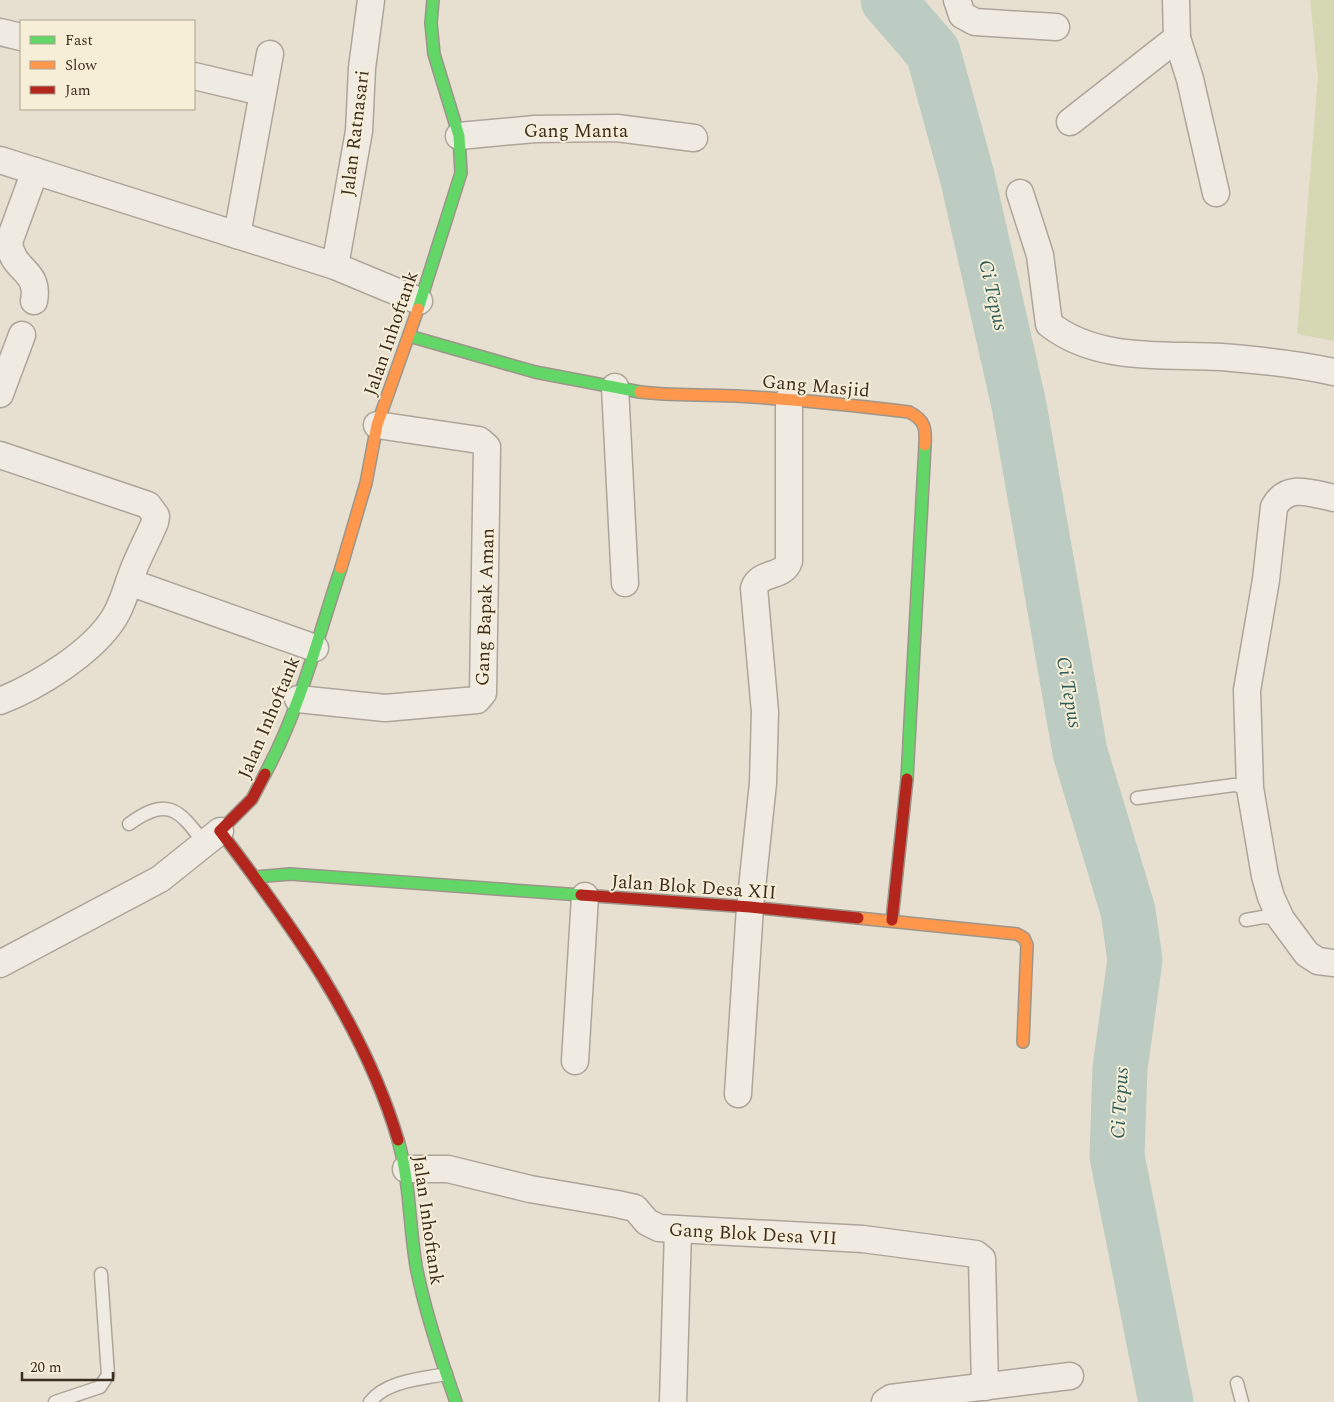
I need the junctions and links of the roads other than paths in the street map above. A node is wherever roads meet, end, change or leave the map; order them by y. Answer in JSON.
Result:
{"nodes":[{"id":1,"x":371,"y":0,"type":"edge"},
{"id":2,"x":433,"y":0,"type":"edge"},
{"id":3,"x":957,"y":0,"type":"edge"},
{"id":4,"x":1176,"y":0,"type":"edge"},
{"id":5,"x":1056,"y":27,"type":"dead end"},
{"id":6,"x":0,"y":32,"type":"edge"},
{"id":7,"x":20,"y":37,"type":"edge"},
{"id":8,"x":1177,"y":38,"type":"junction"},
{"id":9,"x":270,"y":54,"type":"dead end"},
{"id":10,"x":195,"y":76,"type":"edge"},
{"id":11,"x":262,"y":92,"type":"junction"},
{"id":12,"x":1070,"y":122,"type":"dead end"},
{"id":13,"x":459,"y":136,"type":"junction"},
{"id":14,"x":694,"y":138,"type":"dead end"},
{"id":15,"x":0,"y":160,"type":"edge"},
{"id":16,"x":35,"y":171,"type":"junction"},
{"id":17,"x":1020,"y":193,"type":"dead end"},
{"id":18,"x":1216,"y":193,"type":"dead end"},
{"id":19,"x":237,"y":235,"type":"junction"},
{"id":20,"x":335,"y":266,"type":"junction"},
{"id":21,"x":407,"y":297,"type":"junction"},
{"id":22,"x":34,"y":301,"type":"dead end"},
{"id":23,"x":22,"y":335,"type":"dead end"},
{"id":24,"x":410,"y":336,"type":"junction"},
{"id":25,"x":1334,"y":372,"type":"edge"},
{"id":26,"x":615,"y":388,"type":"junction"},
{"id":27,"x":0,"y":394,"type":"edge"},
{"id":28,"x":789,"y":398,"type":"junction"},
{"id":29,"x":377,"y":425,"type":"junction"},
{"id":30,"x":0,"y":455,"type":"edge"},
{"id":31,"x":1334,"y":498,"type":"edge"},
{"id":32,"x":129,"y":582,"type":"junction"},
{"id":33,"x":624,"y":583,"type":"dead end"},
{"id":34,"x":316,"y":648,"type":"junction"},
{"id":35,"x":298,"y":699,"type":"junction"},
{"id":36,"x":0,"y":700,"type":"edge"},
{"id":37,"x":1250,"y":788,"type":"junction"},
{"id":38,"x":1136,"y":798,"type":"dead end"},
{"id":39,"x":129,"y":824,"type":"dead end"},
{"id":40,"x":212,"y":837,"type":"junction"},
{"id":41,"x":255,"y":877,"type":"junction"},
{"id":42,"x":585,"y":896,"type":"junction"},
{"id":43,"x":750,"y":907,"type":"junction"},
{"id":44,"x":892,"y":920,"type":"junction"},
{"id":45,"x":1246,"y":920,"type":"dead end"},
{"id":46,"x":1281,"y":920,"type":"junction"},
{"id":47,"x":1334,"y":963,"type":"edge"},
{"id":48,"x":0,"y":964,"type":"edge"},
{"id":49,"x":1024,"y":1042,"type":"dead end"},
{"id":50,"x":575,"y":1061,"type":"dead end"},
{"id":51,"x":738,"y":1094,"type":"dead end"},
{"id":52,"x":406,"y":1169,"type":"junction"},
{"id":53,"x":678,"y":1230,"type":"junction"},
{"id":54,"x":102,"y":1274,"type":"dead end"},
{"id":55,"x":446,"y":1374,"type":"junction"},
{"id":56,"x":1070,"y":1376,"type":"dead end"},
{"id":57,"x":1237,"y":1383,"type":"dead end"},
{"id":58,"x":985,"y":1387,"type":"junction"},
{"id":59,"x":55,"y":1402,"type":"edge"},
{"id":60,"x":370,"y":1402,"type":"edge"},
{"id":61,"x":456,"y":1402,"type":"edge"},
{"id":62,"x":674,"y":1402,"type":"edge"},
{"id":63,"x":885,"y":1402,"type":"edge"},
{"id":64,"x":1242,"y":1402,"type":"edge"}],
"edges":[{"from":1,"to":20,"type":"street","name":"Jalan Ratnasari"},
{"from":2,"to":13,"type":"street","name":"Jalan Inhoftank"},
{"from":3,"to":5,"type":"street"},
{"from":4,"to":8,"type":"street"},
{"from":6,"to":7,"type":"street"},
{"from":8,"to":12,"type":"street"},
{"from":8,"to":18,"type":"street"},
{"from":9,"to":11,"type":"street"},
{"from":10,"to":11,"type":"street"},
{"from":11,"to":19,"type":"street"},
{"from":13,"to":14,"type":"street","name":"Gang Manta"},
{"from":13,"to":21,"type":"street","name":"Jalan Inhoftank"},
{"from":15,"to":16,"type":"street"},
{"from":16,"to":19,"type":"street"},
{"from":16,"to":22,"type":"street"},
{"from":17,"to":25,"type":"street"},
{"from":19,"to":20,"type":"street"},
{"from":20,"to":21,"type":"street"},
{"from":21,"to":24,"type":"street","name":"Jalan Inhoftank"},
{"from":23,"to":27,"type":"street"},
{"from":24,"to":26,"type":"street","name":"Gang Masjid"},
{"from":24,"to":29,"type":"street","name":"Jalan Inhoftank"},
{"from":26,"to":28,"type":"street","name":"Gang Masjid"},
{"from":26,"to":33,"type":"street"},
{"from":28,"to":43,"type":"street"},
{"from":28,"to":44,"type":"street","name":"Gang Masjid"},
{"from":29,"to":34,"type":"street","name":"Jalan Inhoftank"},
{"from":29,"to":35,"type":"street","name":"Gang Bapak Aman"},
{"from":30,"to":32,"type":"street"},
{"from":31,"to":37,"type":"street"},
{"from":32,"to":34,"type":"street"},
{"from":32,"to":36,"type":"street"},
{"from":34,"to":35,"type":"street","name":"Jalan Inhoftank"},
{"from":35,"to":40,"type":"street","name":"Jalan Inhoftank"},
{"from":37,"to":38,"type":"lane"},
{"from":37,"to":46,"type":"street"},
{"from":39,"to":40,"type":"lane"},
{"from":40,"to":41,"type":"street","name":"Jalan Inhoftank"},
{"from":40,"to":48,"type":"street"},
{"from":41,"to":42,"type":"street","name":"Jalan Blok Desa XII"},
{"from":41,"to":52,"type":"street","name":"Jalan Inhoftank"},
{"from":42,"to":43,"type":"street","name":"Jalan Blok Desa XII"},
{"from":42,"to":50,"type":"street"},
{"from":43,"to":44,"type":"street","name":"Jalan Blok Desa XII"},
{"from":43,"to":51,"type":"street"},
{"from":44,"to":49,"type":"street","name":"Jalan Blok Desa XII"},
{"from":45,"to":46,"type":"lane"},
{"from":46,"to":47,"type":"street"},
{"from":52,"to":53,"type":"street","name":"Gang Blok Desa VII"},
{"from":52,"to":55,"type":"street","name":"Jalan Inhoftank"},
{"from":53,"to":58,"type":"street","name":"Gang Blok Desa VII"},
{"from":53,"to":62,"type":"street"},
{"from":54,"to":59,"type":"lane"},
{"from":55,"to":60,"type":"lane"},
{"from":55,"to":61,"type":"street","name":"Jalan Inhoftank"},
{"from":56,"to":58,"type":"street"},
{"from":57,"to":64,"type":"lane"},
{"from":58,"to":63,"type":"street"}]}
